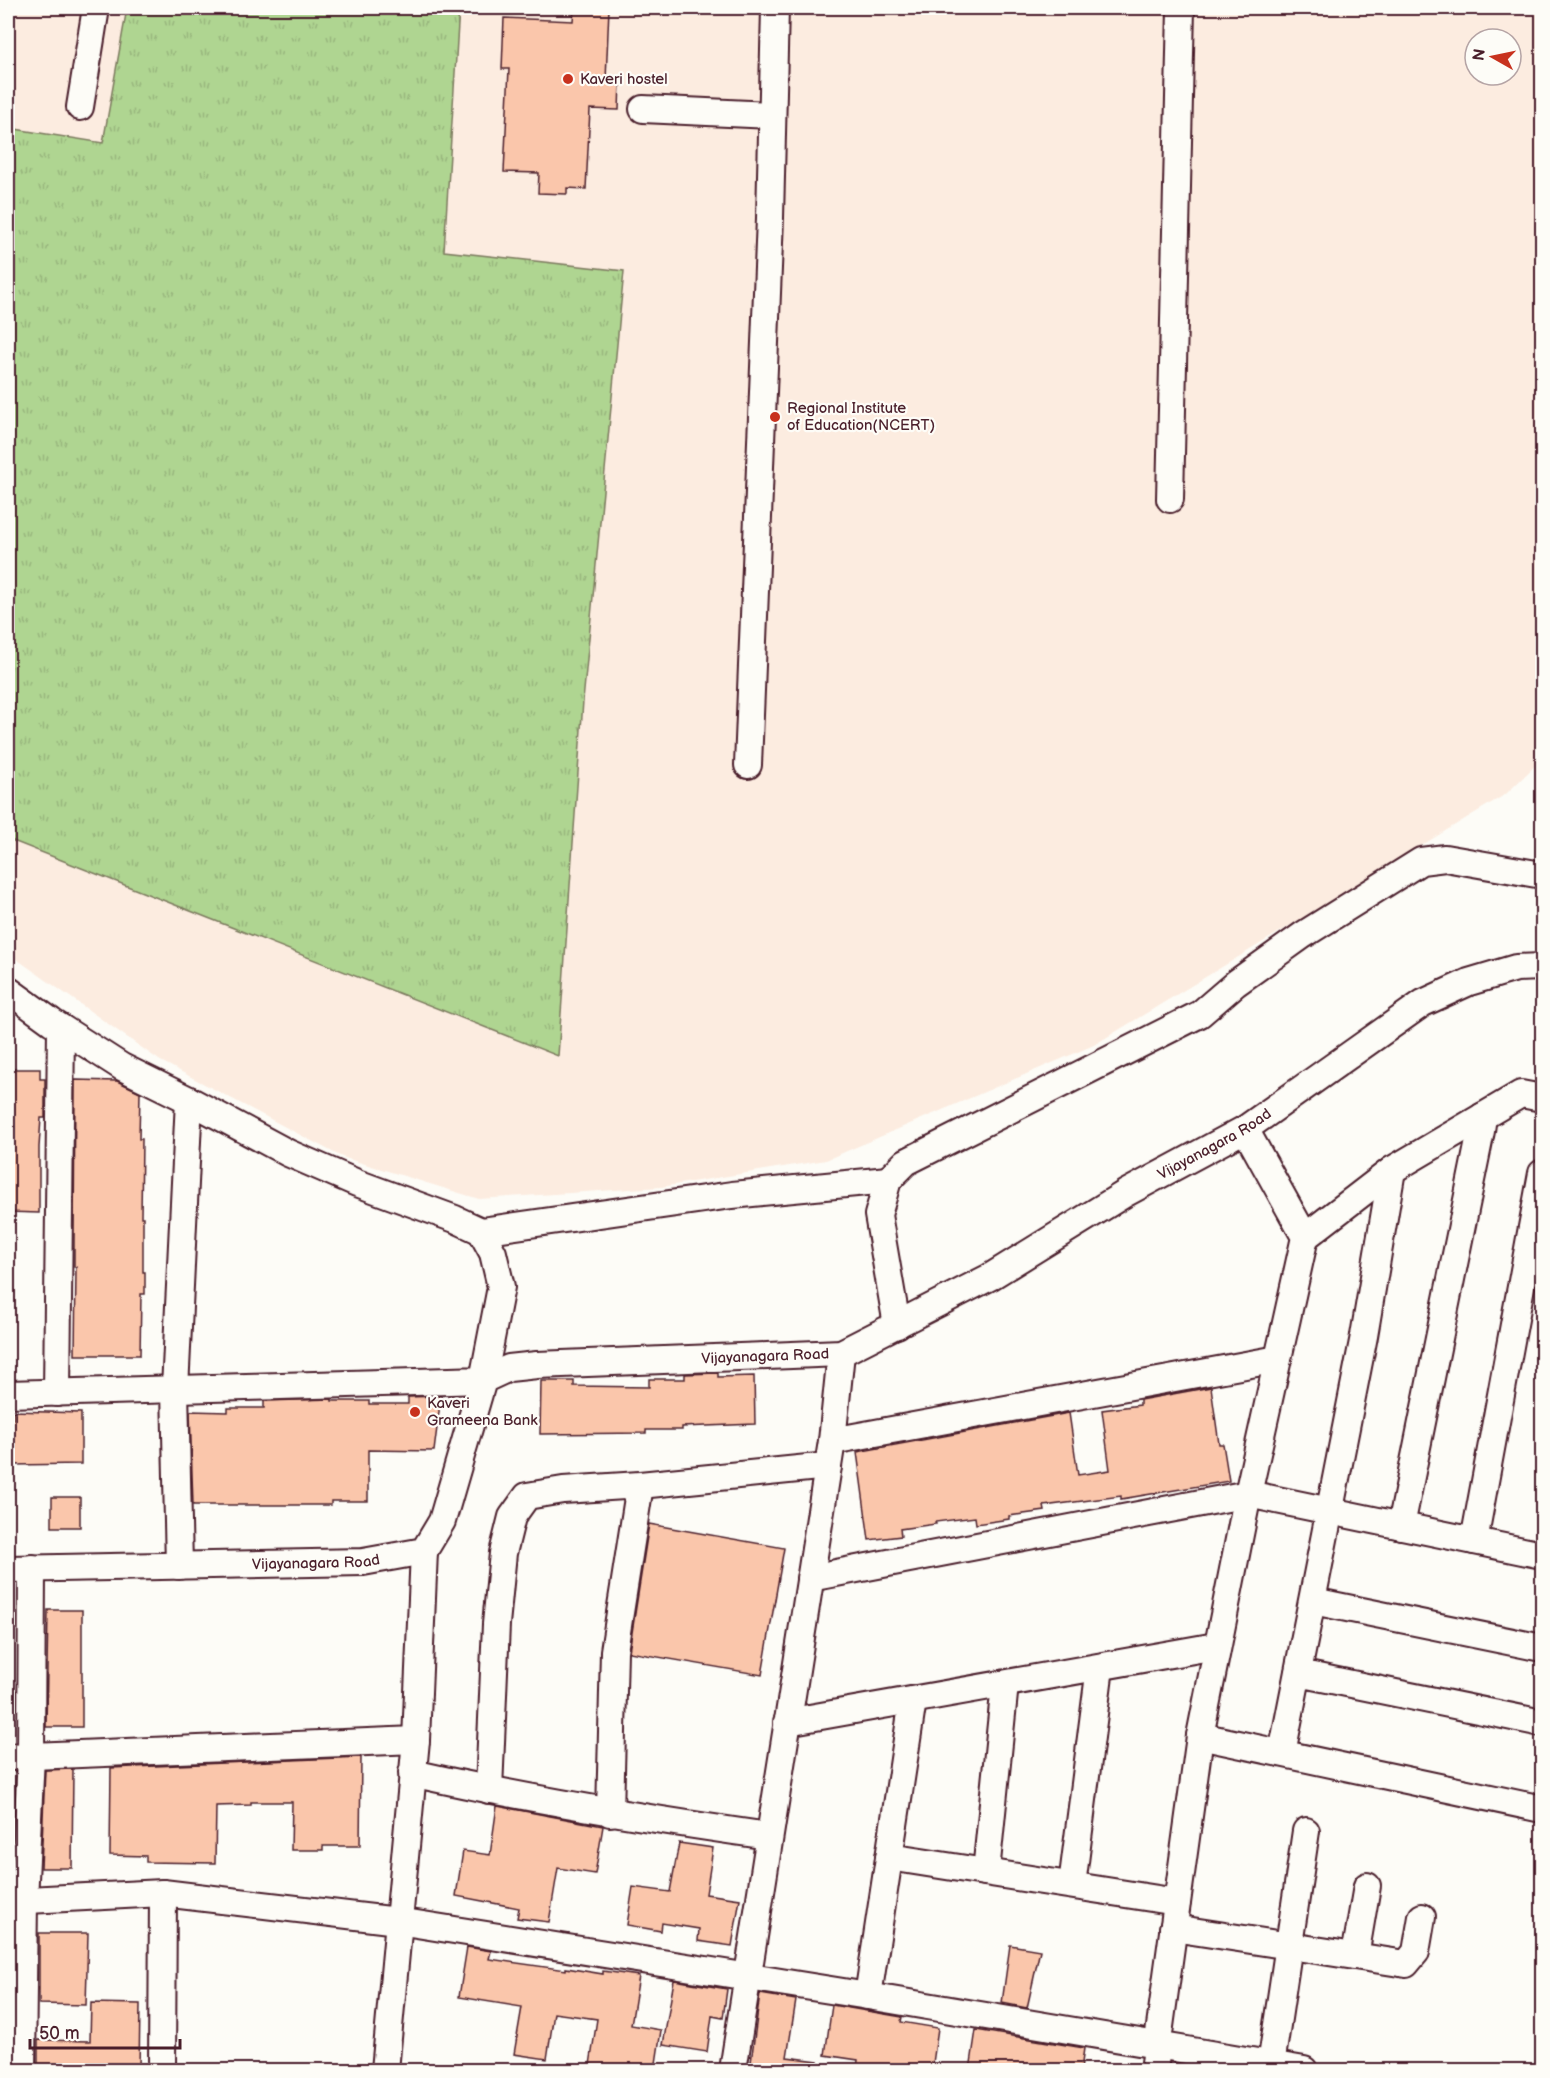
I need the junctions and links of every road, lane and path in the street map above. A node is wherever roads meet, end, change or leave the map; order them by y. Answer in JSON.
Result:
{"nodes":[{"id":1,"x":96,"y":8,"type":"edge"},
{"id":2,"x":775,"y":8,"type":"edge"},
{"id":3,"x":1182,"y":8,"type":"edge"},
{"id":4,"x":80,"y":107,"type":"dead end"},
{"id":5,"x":644,"y":109,"type":"dead end"},
{"id":6,"x":772,"y":115,"type":"junction"},
{"id":7,"x":1170,"y":499,"type":"dead end"},
{"id":8,"x":748,"y":765,"type":"dead end"},
{"id":9,"x":1542,"y":875,"type":"edge"},
{"id":10,"x":1542,"y":967,"type":"edge"},
{"id":11,"x":8,"y":990,"type":"edge"},
{"id":12,"x":61,"y":1028,"type":"junction"},
{"id":13,"x":1542,"y":1098,"type":"edge"},
{"id":14,"x":189,"y":1100,"type":"junction"},
{"id":15,"x":1483,"y":1116,"type":"junction"},
{"id":16,"x":1245,"y":1130,"type":"junction"},
{"id":17,"x":1392,"y":1170,"type":"junction"},
{"id":18,"x":1542,"y":1173,"type":"edge"},
{"id":19,"x":888,"y":1180,"type":"junction"},
{"id":20,"x":481,"y":1230,"type":"junction"},
{"id":21,"x":1305,"y":1237,"type":"junction"},
{"id":22,"x":897,"y":1325,"type":"junction"},
{"id":23,"x":840,"y":1353,"type":"junction"},
{"id":24,"x":1278,"y":1359,"type":"junction"},
{"id":25,"x":483,"y":1380,"type":"junction"},
{"id":26,"x":175,"y":1389,"type":"junction"},
{"id":27,"x":57,"y":1393,"type":"junction"},
{"id":28,"x":8,"y":1394,"type":"edge"},
{"id":29,"x":832,"y":1441,"type":"junction"},
{"id":30,"x":828,"y":1466,"type":"junction"},
{"id":31,"x":640,"y":1485,"type":"junction"},
{"id":32,"x":1248,"y":1494,"type":"junction"},
{"id":33,"x":1329,"y":1511,"type":"junction"},
{"id":34,"x":1401,"y":1526,"type":"junction"},
{"id":35,"x":1474,"y":1541,"type":"junction"},
{"id":36,"x":424,"y":1551,"type":"junction"},
{"id":37,"x":1542,"y":1555,"type":"edge"},
{"id":38,"x":178,"y":1566,"type":"junction"},
{"id":39,"x":20,"y":1569,"type":"edge"},
{"id":40,"x":810,"y":1578,"type":"junction"},
{"id":41,"x":1312,"y":1601,"type":"junction"},
{"id":42,"x":1216,"y":1646,"type":"junction"},
{"id":43,"x":1542,"y":1648,"type":"edge"},
{"id":44,"x":1100,"y":1666,"type":"junction"},
{"id":45,"x":1298,"y":1673,"type":"junction"},
{"id":46,"x":1005,"y":1684,"type":"junction"},
{"id":47,"x":914,"y":1700,"type":"junction"},
{"id":48,"x":787,"y":1722,"type":"junction"},
{"id":49,"x":1542,"y":1723,"type":"edge"},
{"id":50,"x":1200,"y":1736,"type":"junction"},
{"id":51,"x":416,"y":1740,"type":"junction"},
{"id":52,"x":1282,"y":1753,"type":"junction"},
{"id":53,"x":19,"y":1757,"type":"edge"},
{"id":54,"x":412,"y":1773,"type":"junction"},
{"id":55,"x":489,"y":1790,"type":"junction"},
{"id":56,"x":1542,"y":1809,"type":"edge"},
{"id":57,"x":610,"y":1813,"type":"junction"},
{"id":58,"x":1306,"y":1831,"type":"dead end"},
{"id":59,"x":769,"y":1836,"type":"junction"},
{"id":60,"x":889,"y":1857,"type":"junction"},
{"id":61,"x":986,"y":1872,"type":"junction"},
{"id":62,"x":1072,"y":1885,"type":"junction"},
{"id":63,"x":1367,"y":1886,"type":"dead end"},
{"id":64,"x":163,"y":1893,"type":"junction"},
{"id":65,"x":16,"y":1900,"type":"edge"},
{"id":66,"x":1177,"y":1902,"type":"junction"},
{"id":67,"x":1422,"y":1917,"type":"dead end"},
{"id":68,"x":398,"y":1921,"type":"junction"},
{"id":69,"x":1173,"y":1928,"type":"junction"},
{"id":70,"x":1284,"y":1945,"type":"junction"},
{"id":71,"x":1355,"y":1956,"type":"junction"},
{"id":72,"x":749,"y":1978,"type":"junction"},
{"id":73,"x":868,"y":1996,"type":"junction"},
{"id":74,"x":1156,"y":2058,"type":"edge"},
{"id":75,"x":1271,"y":2065,"type":"junction"},
{"id":76,"x":22,"y":2070,"type":"edge"},
{"id":77,"x":162,"y":2070,"type":"edge"},
{"id":78,"x":385,"y":2070,"type":"edge"},
{"id":79,"x":733,"y":2070,"type":"edge"},
{"id":80,"x":1304,"y":2070,"type":"edge"}],
"edges":[{"from":1,"to":4,"type":"street"},
{"from":2,"to":6,"type":"street"},
{"from":3,"to":7,"type":"street"},
{"from":5,"to":6,"type":"street"},
{"from":6,"to":8,"type":"street"},
{"from":9,"to":19,"type":"street"},
{"from":10,"to":16,"type":"street","name":"Vijayanagara Road"},
{"from":11,"to":12,"type":"street"},
{"from":12,"to":14,"type":"street"},
{"from":12,"to":27,"type":"street"},
{"from":13,"to":15,"type":"street"},
{"from":14,"to":20,"type":"street"},
{"from":14,"to":26,"type":"street"},
{"from":15,"to":17,"type":"street"},
{"from":15,"to":34,"type":"street"},
{"from":16,"to":21,"type":"street"},
{"from":16,"to":22,"type":"street","name":"Vijayanagara Road"},
{"from":17,"to":21,"type":"street"},
{"from":17,"to":33,"type":"street"},
{"from":18,"to":35,"type":"street"},
{"from":19,"to":20,"type":"street"},
{"from":19,"to":22,"type":"street"},
{"from":20,"to":25,"type":"street"},
{"from":21,"to":24,"type":"street"},
{"from":22,"to":23,"type":"street","name":"Vijayanagara Road"},
{"from":23,"to":25,"type":"street","name":"Vijayanagara Road"},
{"from":23,"to":29,"type":"street"},
{"from":24,"to":29,"type":"street"},
{"from":24,"to":32,"type":"street"},
{"from":25,"to":26,"type":"street"},
{"from":25,"to":36,"type":"street"},
{"from":26,"to":27,"type":"street"},
{"from":26,"to":38,"type":"street"},
{"from":27,"to":28,"type":"street"},
{"from":29,"to":30,"type":"street"},
{"from":30,"to":31,"type":"street"},
{"from":30,"to":40,"type":"street"},
{"from":31,"to":55,"type":"street"},
{"from":31,"to":57,"type":"street"},
{"from":32,"to":33,"type":"street"},
{"from":32,"to":40,"type":"street"},
{"from":32,"to":42,"type":"street"},
{"from":33,"to":34,"type":"street"},
{"from":33,"to":41,"type":"street"},
{"from":34,"to":35,"type":"street"},
{"from":35,"to":37,"type":"street"},
{"from":36,"to":38,"type":"street","name":"Vijayanagara Road"},
{"from":36,"to":51,"type":"street"},
{"from":38,"to":39,"type":"street","name":"Vijayanagara Road"},
{"from":39,"to":53,"type":"street"},
{"from":40,"to":48,"type":"street"},
{"from":41,"to":43,"type":"street"},
{"from":41,"to":45,"type":"street"},
{"from":42,"to":44,"type":"street"},
{"from":42,"to":50,"type":"street"},
{"from":44,"to":46,"type":"street"},
{"from":44,"to":62,"type":"street"},
{"from":45,"to":49,"type":"street"},
{"from":45,"to":52,"type":"street"},
{"from":46,"to":47,"type":"street"},
{"from":46,"to":61,"type":"street"},
{"from":47,"to":48,"type":"street"},
{"from":47,"to":60,"type":"street"},
{"from":48,"to":59,"type":"street"},
{"from":50,"to":52,"type":"street"},
{"from":50,"to":66,"type":"street"},
{"from":51,"to":53,"type":"street"},
{"from":51,"to":54,"type":"street"},
{"from":52,"to":56,"type":"street"},
{"from":53,"to":65,"type":"street"},
{"from":54,"to":55,"type":"street"},
{"from":54,"to":68,"type":"street"},
{"from":55,"to":57,"type":"street"},
{"from":57,"to":59,"type":"street"},
{"from":58,"to":70,"type":"street"},
{"from":59,"to":72,"type":"street"},
{"from":60,"to":61,"type":"street"},
{"from":60,"to":73,"type":"street"},
{"from":61,"to":62,"type":"street"},
{"from":62,"to":66,"type":"street"},
{"from":63,"to":71,"type":"street"},
{"from":64,"to":65,"type":"street"},
{"from":64,"to":68,"type":"street"},
{"from":64,"to":77,"type":"street"},
{"from":65,"to":76,"type":"street"},
{"from":66,"to":69,"type":"street"},
{"from":67,"to":71,"type":"street"},
{"from":68,"to":72,"type":"street"},
{"from":68,"to":78,"type":"street"},
{"from":69,"to":70,"type":"street"},
{"from":69,"to":74,"type":"street"},
{"from":70,"to":71,"type":"street"},
{"from":70,"to":75,"type":"street"},
{"from":72,"to":73,"type":"street"},
{"from":72,"to":79,"type":"street"},
{"from":73,"to":74,"type":"street"},
{"from":74,"to":75,"type":"street"},
{"from":75,"to":80,"type":"street"}]}
